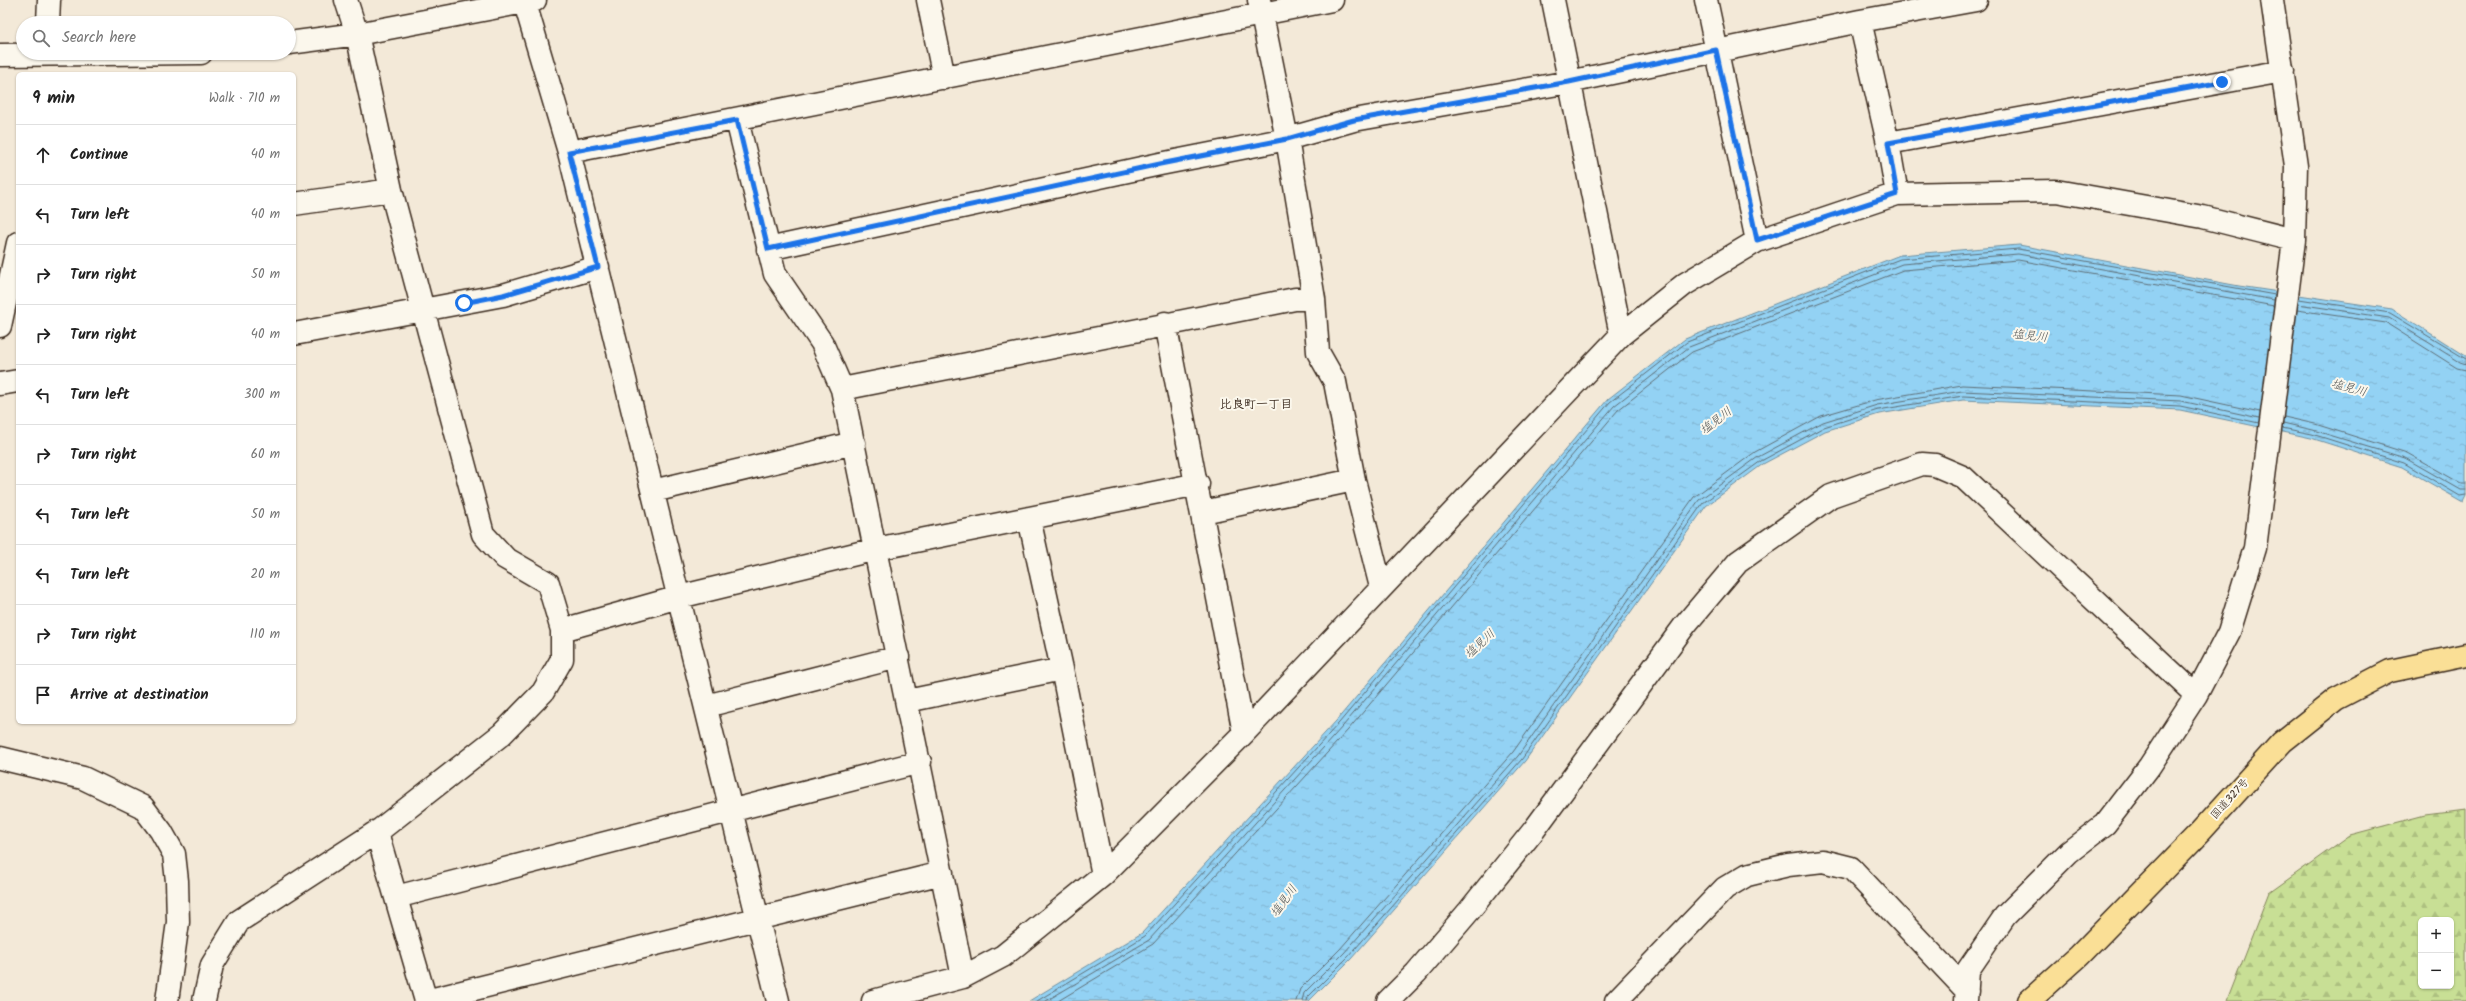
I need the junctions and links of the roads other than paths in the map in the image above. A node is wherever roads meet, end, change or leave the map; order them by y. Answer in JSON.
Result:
{"nodes":[{"id":1,"x":49,"y":0,"type":"edge"},
{"id":2,"x":346,"y":0,"type":"edge"},
{"id":3,"x":928,"y":0,"type":"edge"},
{"id":4,"x":1332,"y":0,"type":"edge"},
{"id":5,"x":1553,"y":0,"type":"edge"},
{"id":6,"x":1706,"y":0,"type":"edge"},
{"id":7,"x":1972,"y":0,"type":"edge"},
{"id":8,"x":2272,"y":0,"type":"edge"},
{"id":9,"x":528,"y":1,"type":"edge"},
{"id":10,"x":1261,"y":7,"type":"edge"},
{"id":11,"x":48,"y":16,"type":"edge"},
{"id":12,"x":1860,"y":21,"type":"junction"},
{"id":13,"x":357,"y":34,"type":"junction"},
{"id":14,"x":296,"y":42,"type":"edge"},
{"id":15,"x":1716,"y":50,"type":"junction"},
{"id":16,"x":0,"y":55,"type":"edge"},
{"id":17,"x":16,"y":57,"type":"edge"},
{"id":18,"x":64,"y":60,"type":"edge"},
{"id":19,"x":45,"y":61,"type":"edge"},
{"id":20,"x":2283,"y":72,"type":"junction"},
{"id":21,"x":944,"y":78,"type":"junction"},
{"id":22,"x":1569,"y":82,"type":"junction"},
{"id":23,"x":737,"y":120,"type":"junction"},
{"id":24,"x":1287,"y":139,"type":"junction"},
{"id":25,"x":1888,"y":143,"type":"junction"},
{"id":26,"x":569,"y":152,"type":"junction"},
{"id":27,"x":391,"y":190,"type":"junction"},
{"id":28,"x":1897,"y":194,"type":"junction"},
{"id":29,"x":296,"y":204,"type":"edge"},
{"id":30,"x":1757,"y":240,"type":"junction"},
{"id":31,"x":2294,"y":240,"type":"junction"},
{"id":32,"x":768,"y":249,"type":"junction"},
{"id":33,"x":16,"y":253,"type":"edge"},
{"id":34,"x":598,"y":267,"type":"junction"},
{"id":35,"x":1314,"y":299,"type":"junction"},
{"id":36,"x":424,"y":310,"type":"junction"},
{"id":37,"x":1165,"y":323,"type":"junction"},
{"id":38,"x":0,"y":326,"type":"edge"},
{"id":39,"x":296,"y":334,"type":"edge"},
{"id":40,"x":1621,"y":335,"type":"junction"},
{"id":41,"x":16,"y":381,"type":"edge"},
{"id":42,"x":0,"y":384,"type":"edge"},
{"id":43,"x":842,"y":389,"type":"junction"},
{"id":44,"x":854,"y":443,"type":"junction"},
{"id":45,"x":1354,"y":480,"type":"junction"},
{"id":46,"x":1198,"y":484,"type":"junction"},
{"id":47,"x":653,"y":491,"type":"junction"},
{"id":48,"x":1203,"y":512,"type":"junction"},
{"id":49,"x":1029,"y":518,"type":"junction"},
{"id":50,"x":876,"y":549,"type":"junction"},
{"id":51,"x":1381,"y":587,"type":"junction"},
{"id":52,"x":679,"y":598,"type":"junction"},
{"id":53,"x":562,"y":630,"type":"junction"},
{"id":54,"x":2466,"y":654,"type":"edge"},
{"id":55,"x":898,"y":657,"type":"junction"},
{"id":56,"x":1062,"y":669,"type":"junction"},
{"id":57,"x":2196,"y":695,"type":"junction"},
{"id":58,"x":907,"y":701,"type":"junction"},
{"id":59,"x":706,"y":706,"type":"junction"},
{"id":60,"x":1244,"y":733,"type":"junction"},
{"id":61,"x":0,"y":758,"type":"edge"},
{"id":62,"x":920,"y":762,"type":"junction"},
{"id":63,"x":732,"y":811,"type":"junction"},
{"id":64,"x":373,"y":834,"type":"junction"},
{"id":65,"x":942,"y":873,"type":"junction"},
{"id":66,"x":1103,"y":875,"type":"junction"},
{"id":67,"x":396,"y":897,"type":"junction"},
{"id":68,"x":758,"y":919,"type":"junction"},
{"id":69,"x":963,"y":977,"type":"junction"},
{"id":70,"x":1967,"y":996,"type":"edge"},
{"id":71,"x":168,"y":1001,"type":"edge"},
{"id":72,"x":204,"y":1001,"type":"edge"},
{"id":73,"x":426,"y":1001,"type":"edge"},
{"id":74,"x":778,"y":1001,"type":"edge"},
{"id":75,"x":873,"y":1001,"type":"edge"},
{"id":76,"x":1388,"y":1001,"type":"edge"},
{"id":77,"x":1616,"y":1001,"type":"edge"},
{"id":78,"x":2030,"y":1001,"type":"edge"}],
"edges":[{"from":1,"to":11,"type":"street"},
{"from":2,"to":13,"type":"street"},
{"from":3,"to":21,"type":"street"},
{"from":4,"to":10,"type":"street"},
{"from":5,"to":22,"type":"street"},
{"from":6,"to":15,"type":"street"},
{"from":7,"to":12,"type":"street"},
{"from":8,"to":20,"type":"street"},
{"from":9,"to":13,"type":"street"},
{"from":9,"to":26,"type":"street"},
{"from":10,"to":21,"type":"street"},
{"from":10,"to":24,"type":"street"},
{"from":12,"to":15,"type":"street"},
{"from":12,"to":25,"type":"street"},
{"from":13,"to":14,"type":"street"},
{"from":13,"to":27,"type":"street"},
{"from":15,"to":22,"type":"street"},
{"from":15,"to":30,"type":"street"},
{"from":16,"to":17,"type":"street"},
{"from":18,"to":19,"type":"street"},
{"from":20,"to":25,"type":"street"},
{"from":20,"to":31,"type":"street"},
{"from":21,"to":23,"type":"street"},
{"from":22,"to":24,"type":"street"},
{"from":22,"to":40,"type":"street"},
{"from":23,"to":26,"type":"street"},
{"from":23,"to":32,"type":"street"},
{"from":24,"to":32,"type":"street"},
{"from":24,"to":35,"type":"street"},
{"from":25,"to":28,"type":"street"},
{"from":26,"to":34,"type":"street"},
{"from":27,"to":29,"type":"street"},
{"from":27,"to":36,"type":"street"},
{"from":28,"to":30,"type":"street"},
{"from":28,"to":31,"type":"street"},
{"from":30,"to":40,"type":"street"},
{"from":31,"to":57,"type":"street"},
{"from":32,"to":43,"type":"street"},
{"from":33,"to":38,"type":"street"},
{"from":34,"to":36,"type":"street"},
{"from":34,"to":47,"type":"street"},
{"from":35,"to":37,"type":"street"},
{"from":35,"to":45,"type":"street"},
{"from":36,"to":39,"type":"street"},
{"from":36,"to":53,"type":"street"},
{"from":37,"to":43,"type":"street"},
{"from":37,"to":46,"type":"street"},
{"from":40,"to":51,"type":"street"},
{"from":41,"to":42,"type":"street"},
{"from":43,"to":44,"type":"street"},
{"from":44,"to":47,"type":"street"},
{"from":44,"to":50,"type":"street"},
{"from":45,"to":48,"type":"street"},
{"from":45,"to":51,"type":"street"},
{"from":46,"to":48,"type":"street"},
{"from":46,"to":49,"type":"street"},
{"from":47,"to":52,"type":"street"},
{"from":48,"to":60,"type":"street"},
{"from":49,"to":50,"type":"street"},
{"from":49,"to":56,"type":"street"},
{"from":50,"to":52,"type":"street"},
{"from":50,"to":55,"type":"street"},
{"from":51,"to":60,"type":"street"},
{"from":52,"to":53,"type":"street"},
{"from":52,"to":59,"type":"street"},
{"from":53,"to":64,"type":"street"},
{"from":54,"to":78,"type":"highway","name":"国道327号"},
{"from":55,"to":58,"type":"street"},
{"from":55,"to":59,"type":"street"},
{"from":56,"to":58,"type":"street"},
{"from":56,"to":66,"type":"street"},
{"from":57,"to":70,"type":"street"},
{"from":57,"to":76,"type":"street"},
{"from":58,"to":62,"type":"street"},
{"from":59,"to":63,"type":"street"},
{"from":60,"to":66,"type":"street"},
{"from":61,"to":71,"type":"street"},
{"from":62,"to":63,"type":"street"},
{"from":62,"to":65,"type":"street"},
{"from":63,"to":67,"type":"street"},
{"from":63,"to":68,"type":"street"},
{"from":64,"to":67,"type":"street"},
{"from":64,"to":72,"type":"street"},
{"from":65,"to":68,"type":"street"},
{"from":65,"to":69,"type":"street"},
{"from":66,"to":69,"type":"street"},
{"from":67,"to":73,"type":"street"},
{"from":68,"to":73,"type":"street"},
{"from":68,"to":74,"type":"street"},
{"from":69,"to":75,"type":"street"},
{"from":70,"to":77,"type":"street"}]}
